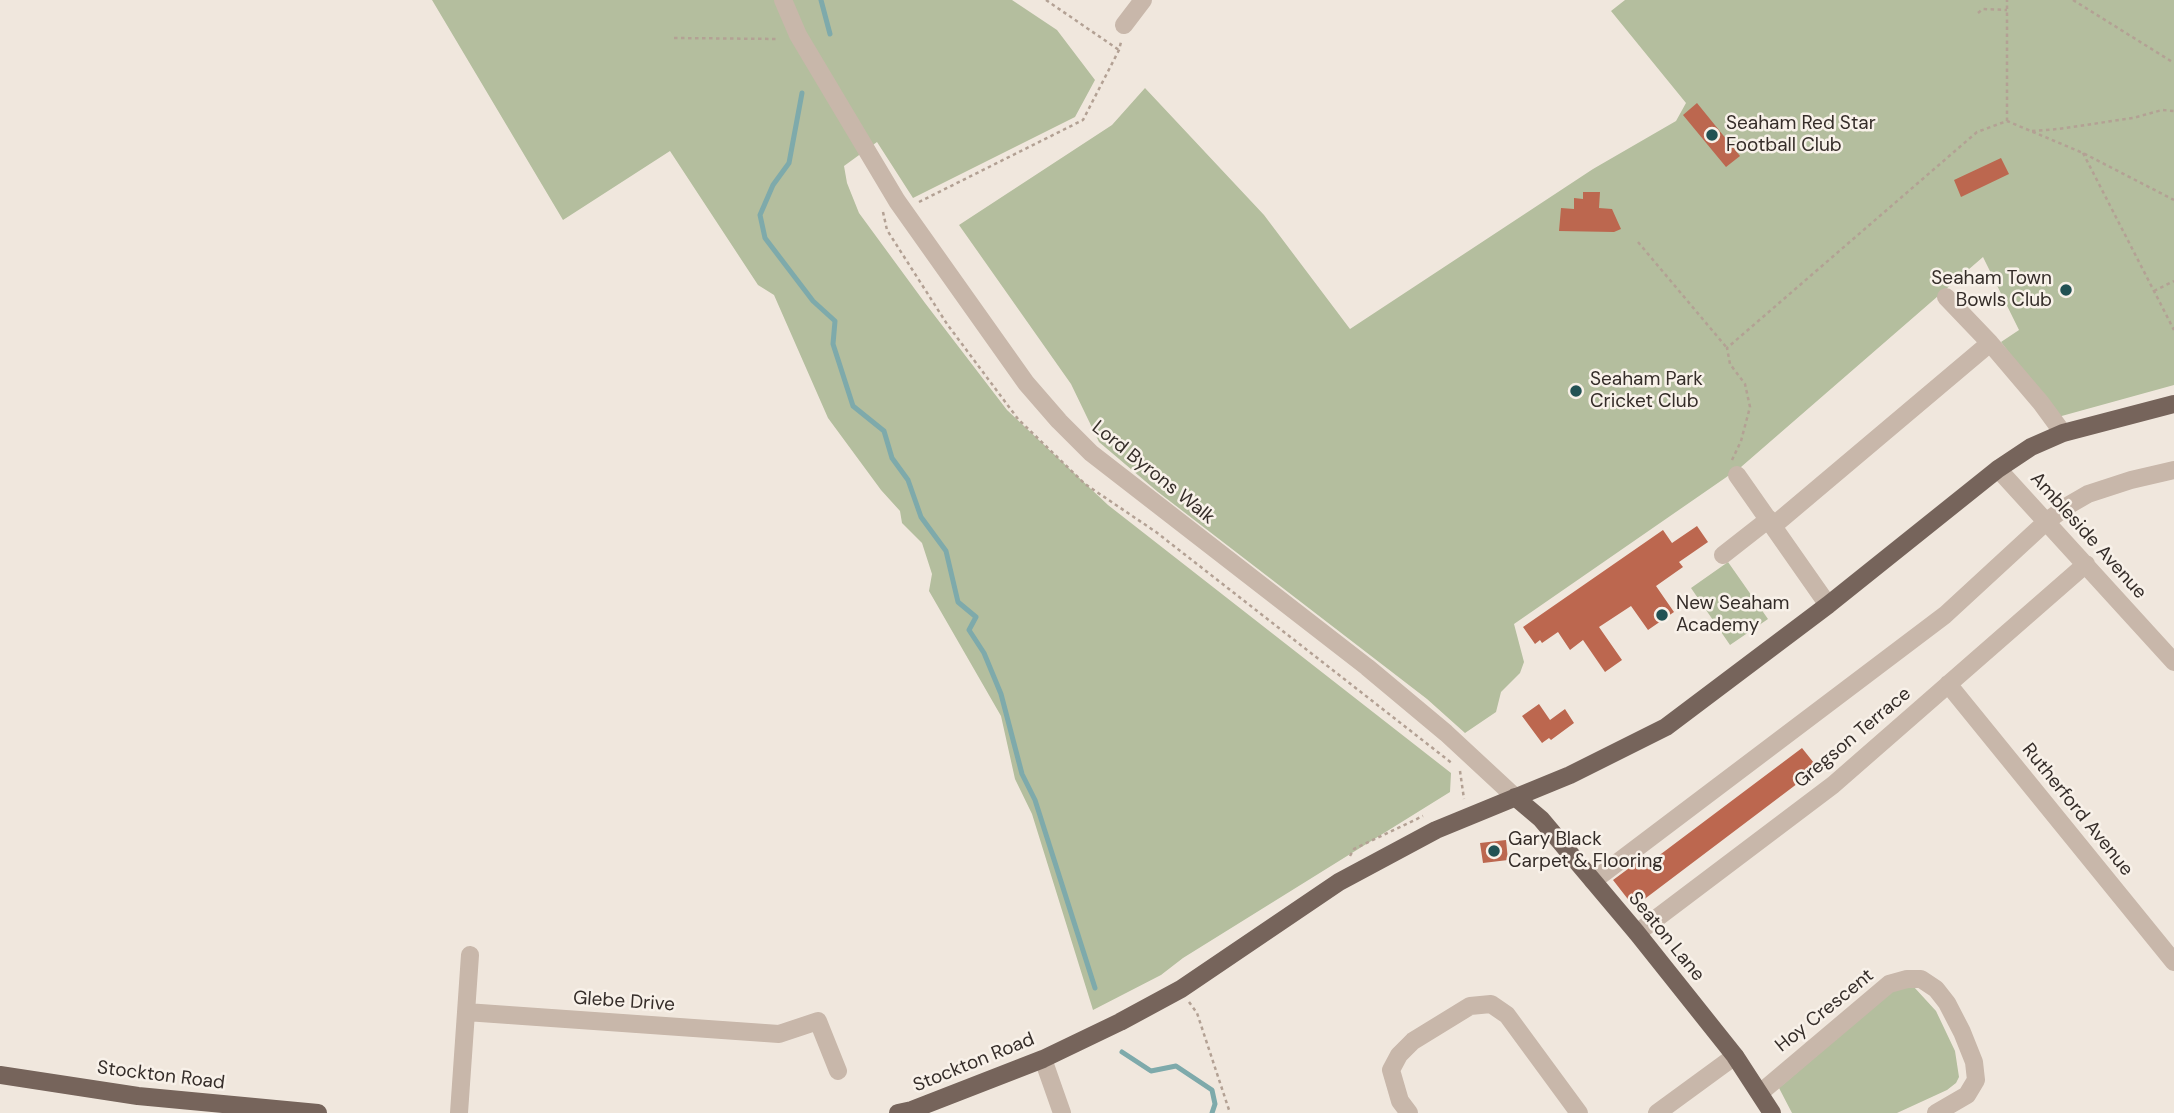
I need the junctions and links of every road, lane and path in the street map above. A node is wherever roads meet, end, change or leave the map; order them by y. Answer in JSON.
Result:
{"nodes":[{"id":1,"x":783,"y":0,"type":"edge"},
{"id":2,"x":1046,"y":0,"type":"edge"},
{"id":3,"x":1143,"y":0,"type":"edge"},
{"id":4,"x":2007,"y":0,"type":"edge"},
{"id":5,"x":2073,"y":0,"type":"edge"},
{"id":6,"x":2007,"y":10,"type":"junction"},
{"id":7,"x":1978,"y":13,"type":"dead end"},
{"id":8,"x":1124,"y":25,"type":"joint"},
{"id":9,"x":798,"y":35,"type":"junction"},
{"id":10,"x":674,"y":38,"type":"dead end"},
{"id":11,"x":1119,"y":50,"type":"junction"},
{"id":12,"x":2174,"y":63,"type":"edge"},
{"id":13,"x":2174,"y":111,"type":"edge"},
{"id":14,"x":2007,"y":121,"type":"junction"},
{"id":15,"x":2029,"y":131,"type":"junction"},
{"id":16,"x":2083,"y":153,"type":"junction"},
{"id":17,"x":2174,"y":200,"type":"edge"},
{"id":18,"x":897,"y":201,"type":"junction"},
{"id":19,"x":1638,"y":242,"type":"dead end"},
{"id":20,"x":2174,"y":281,"type":"edge"},
{"id":21,"x":2154,"y":291,"type":"junction"},
{"id":22,"x":1947,"y":298,"type":"dead end"},
{"id":23,"x":2174,"y":330,"type":"edge"},
{"id":24,"x":1990,"y":343,"type":"junction"},
{"id":25,"x":1727,"y":348,"type":"junction"},
{"id":26,"x":2174,"y":404,"type":"edge"},
{"id":27,"x":2063,"y":433,"type":"junction"},
{"id":28,"x":1998,"y":469,"type":"junction"},
{"id":29,"x":2174,"y":470,"type":"edge"},
{"id":30,"x":1737,"y":475,"type":"joint"},
{"id":31,"x":1771,"y":522,"type":"junction"},
{"id":32,"x":2047,"y":522,"type":"junction"},
{"id":33,"x":1723,"y":555,"type":"dead end"},
{"id":34,"x":2086,"y":564,"type":"junction"},
{"id":35,"x":1828,"y":605,"type":"junction"},
{"id":36,"x":2174,"y":662,"type":"edge"},
{"id":37,"x":1948,"y":684,"type":"junction"},
{"id":38,"x":1515,"y":797,"type":"junction"},
{"id":39,"x":1592,"y":881,"type":"junction"},
{"id":40,"x":1637,"y":933,"type":"junction"},
{"id":41,"x":470,"y":955,"type":"dead end"},
{"id":42,"x":2174,"y":962,"type":"edge"},
{"id":43,"x":1181,"y":989,"type":"junction"},
{"id":44,"x":466,"y":1012,"type":"junction"},
{"id":45,"x":1735,"y":1056,"type":"junction"},
{"id":46,"x":1043,"y":1059,"type":"junction"},
{"id":47,"x":838,"y":1071,"type":"dead end"},
{"id":48,"x":0,"y":1075,"type":"edge"},
{"id":49,"x":1760,"y":1093,"type":"junction"},
{"id":50,"x":318,"y":1113,"type":"edge"},
{"id":51,"x":459,"y":1113,"type":"edge"},
{"id":52,"x":898,"y":1113,"type":"edge"},
{"id":53,"x":1062,"y":1113,"type":"edge"},
{"id":54,"x":1230,"y":1113,"type":"edge"},
{"id":55,"x":1409,"y":1113,"type":"edge"},
{"id":56,"x":1579,"y":1113,"type":"edge"},
{"id":57,"x":1657,"y":1113,"type":"edge"},
{"id":58,"x":1772,"y":1113,"type":"edge"},
{"id":59,"x":1936,"y":1113,"type":"edge"}],
"edges":[{"from":1,"to":9,"type":"street","name":"Lord Byrons Walk"},
{"from":2,"to":11,"type":"path"},
{"from":3,"to":8,"type":"street"},
{"from":4,"to":6,"type":"path"},
{"from":5,"to":12,"type":"path"},
{"from":6,"to":7,"type":"path"},
{"from":6,"to":14,"type":"path"},
{"from":8,"to":11,"type":"path"},
{"from":9,"to":10,"type":"path"},
{"from":9,"to":18,"type":"street","name":"Lord Byrons Walk"},
{"from":11,"to":18,"type":"path"},
{"from":13,"to":15,"type":"path"},
{"from":14,"to":15,"type":"path"},
{"from":14,"to":25,"type":"path"},
{"from":15,"to":16,"type":"path"},
{"from":16,"to":17,"type":"path"},
{"from":16,"to":21,"type":"path"},
{"from":18,"to":38,"type":"street","name":"Lord Byrons Walk"},
{"from":19,"to":25,"type":"path"},
{"from":20,"to":21,"type":"path"},
{"from":21,"to":23,"type":"path"},
{"from":22,"to":24,"type":"street"},
{"from":24,"to":27,"type":"street"},
{"from":24,"to":31,"type":"street"},
{"from":25,"to":30,"type":"path"},
{"from":26,"to":27,"type":"main road","name":"Stockton Road"},
{"from":27,"to":28,"type":"main road","name":"Stockton Road"},
{"from":28,"to":32,"type":"street","name":"Ambleside Avenue"},
{"from":28,"to":35,"type":"main road","name":"Stockton Road"},
{"from":29,"to":32,"type":"street"},
{"from":30,"to":31,"type":"street"},
{"from":31,"to":33,"type":"street"},
{"from":31,"to":35,"type":"street"},
{"from":32,"to":34,"type":"street","name":"Ambleside Avenue"},
{"from":32,"to":39,"type":"street"},
{"from":34,"to":36,"type":"street","name":"Ambleside Avenue"},
{"from":34,"to":37,"type":"street","name":"Gregson Terrace"},
{"from":35,"to":38,"type":"main road","name":"Stockton Road"},
{"from":37,"to":40,"type":"street","name":"Gregson Terrace"},
{"from":37,"to":42,"type":"street","name":"Rutherford Avenue"},
{"from":38,"to":39,"type":"main road","name":"Seaton Lane"},
{"from":38,"to":43,"type":"main road","name":"Stockton Road"},
{"from":39,"to":40,"type":"main road","name":"Seaton Lane"},
{"from":40,"to":45,"type":"main road","name":"Seaton Lane"},
{"from":41,"to":44,"type":"street"},
{"from":43,"to":46,"type":"main road","name":"Stockton Road"},
{"from":43,"to":54,"type":"path"},
{"from":44,"to":47,"type":"street","name":"Glebe Drive"},
{"from":44,"to":51,"type":"street"},
{"from":45,"to":49,"type":"main road","name":"Seaton Lane"},
{"from":45,"to":57,"type":"street"},
{"from":46,"to":52,"type":"main road","name":"Stockton Road"},
{"from":46,"to":53,"type":"street"},
{"from":48,"to":50,"type":"main road","name":"Stockton Road"},
{"from":49,"to":58,"type":"main road","name":"Seaton Lane"},
{"from":49,"to":59,"type":"street","name":"Hoy Crescent"},
{"from":55,"to":56,"type":"street"}]}
